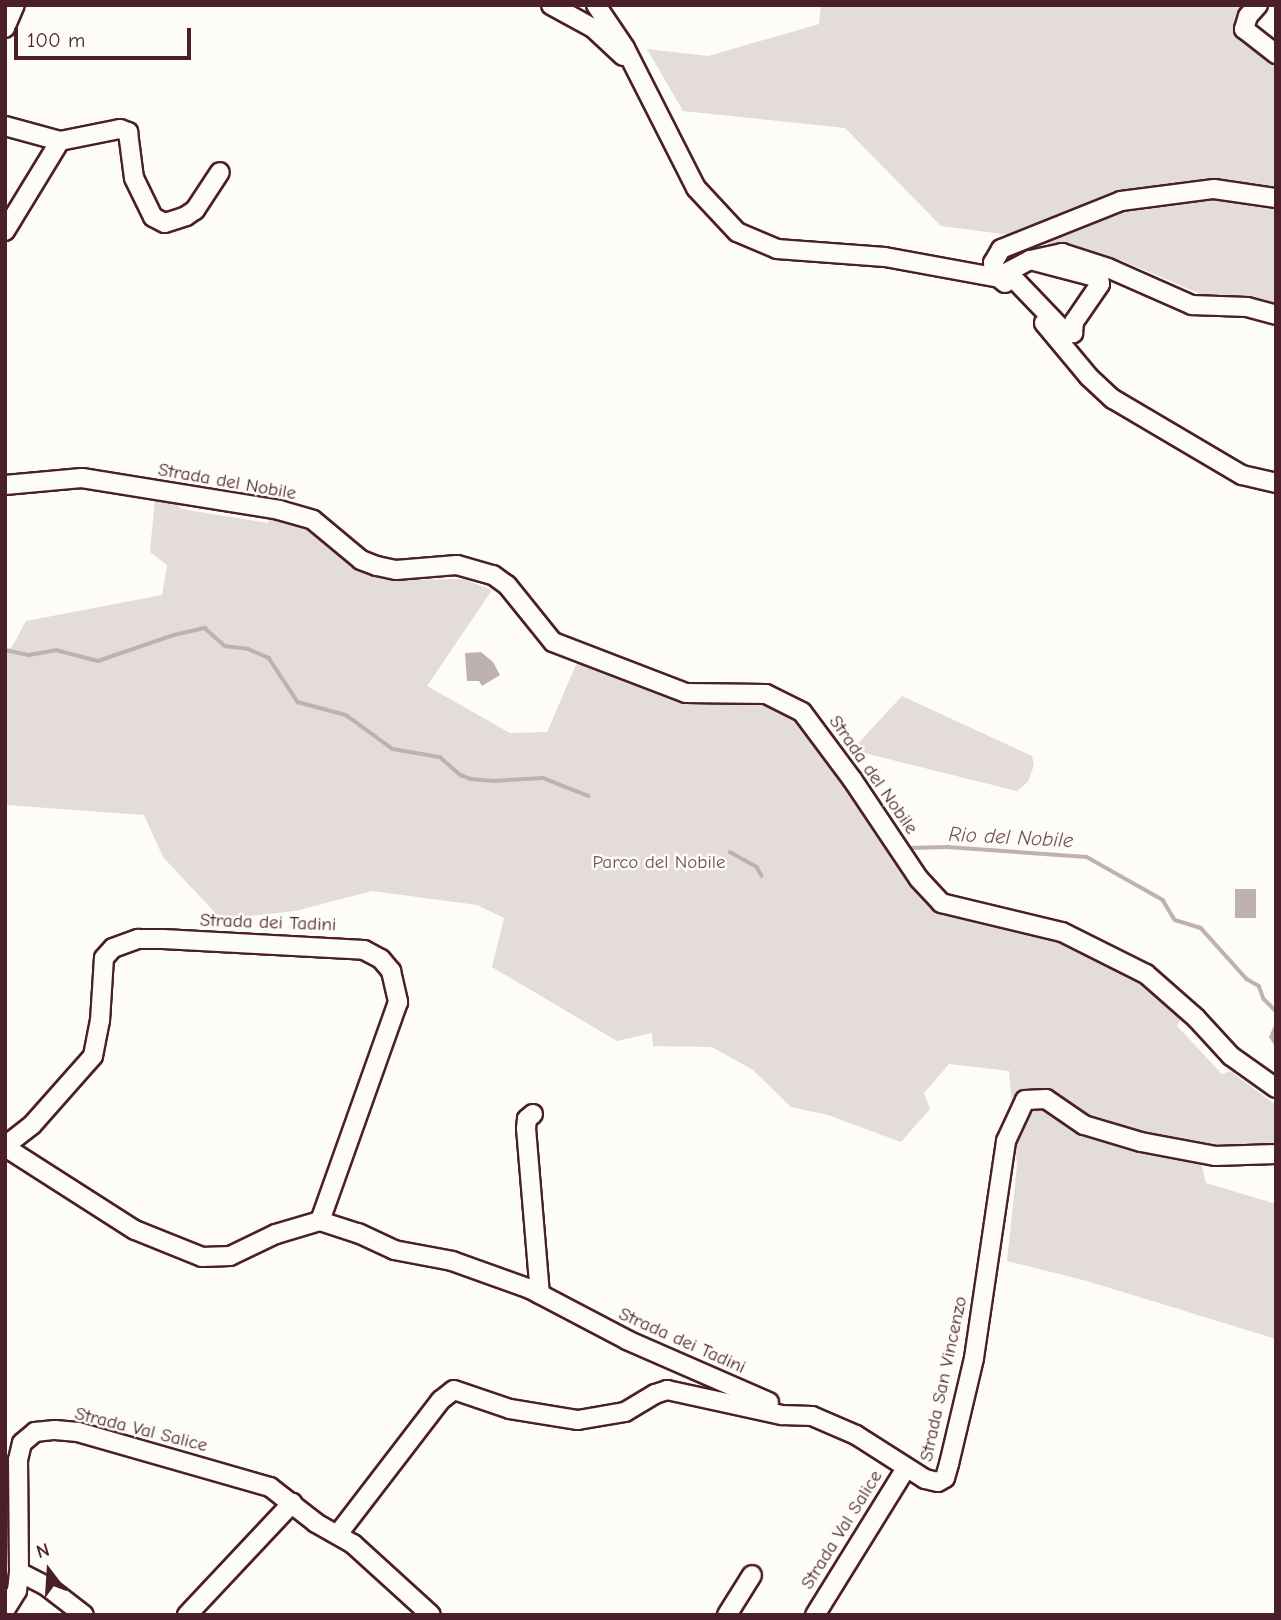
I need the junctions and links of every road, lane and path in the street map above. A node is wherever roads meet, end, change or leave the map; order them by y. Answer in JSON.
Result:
{"nodes":[{"id":1,"x":15,"y":5,"type":"edge"},
{"id":2,"x":551,"y":5,"type":"edge"},
{"id":3,"x":596,"y":5,"type":"edge"},
{"id":4,"x":1258,"y":5,"type":"edge"},
{"id":5,"x":5,"y":28,"type":"edge"},
{"id":6,"x":1276,"y":54,"type":"edge"},
{"id":7,"x":635,"y":69,"type":"junction"},
{"id":8,"x":5,"y":126,"type":"edge"},
{"id":9,"x":60,"y":141,"type":"junction"},
{"id":10,"x":220,"y":172,"type":"dead end"},
{"id":11,"x":1276,"y":198,"type":"edge"},
{"id":12,"x":5,"y":231,"type":"edge"},
{"id":13,"x":1030,"y":260,"type":"junction"},
{"id":14,"x":998,"y":277,"type":"junction"},
{"id":15,"x":1276,"y":314,"type":"edge"},
{"id":16,"x":1276,"y":483,"type":"edge"},
{"id":17,"x":5,"y":485,"type":"edge"},
{"id":18,"x":1276,"y":1088,"type":"edge"},
{"id":19,"x":533,"y":1114,"type":"dead end"},
{"id":20,"x":5,"y":1146,"type":"edge"},
{"id":21,"x":1276,"y":1154,"type":"edge"},
{"id":22,"x":320,"y":1221,"type":"junction"},
{"id":23,"x":540,"y":1294,"type":"junction"},
{"id":24,"x":812,"y":1416,"type":"junction"},
{"id":25,"x":906,"y":1468,"type":"junction"},
{"id":26,"x":292,"y":1503,"type":"junction"},
{"id":27,"x":338,"y":1534,"type":"junction"},
{"id":28,"x":19,"y":1572,"type":"junction"},
{"id":29,"x":752,"y":1575,"type":"dead end"},
{"id":30,"x":5,"y":1609,"type":"edge"},
{"id":31,"x":84,"y":1615,"type":"edge"},
{"id":32,"x":187,"y":1615,"type":"edge"},
{"id":33,"x":431,"y":1615,"type":"edge"},
{"id":34,"x":727,"y":1615,"type":"edge"},
{"id":35,"x":815,"y":1615,"type":"edge"}],
"edges":[{"from":1,"to":5,"type":"street"},
{"from":2,"to":7,"type":"street"},
{"from":3,"to":7,"type":"street"},
{"from":4,"to":6,"type":"street"},
{"from":7,"to":14,"type":"street"},
{"from":8,"to":9,"type":"street"},
{"from":9,"to":10,"type":"street"},
{"from":9,"to":12,"type":"street"},
{"from":11,"to":14,"type":"street"},
{"from":13,"to":14,"type":"street"},
{"from":13,"to":14,"type":"street"},
{"from":13,"to":15,"type":"street"},
{"from":14,"to":16,"type":"street"},
{"from":17,"to":18,"type":"street","name":"Strada del Nobile"},
{"from":19,"to":23,"type":"street"},
{"from":20,"to":22,"type":"street","name":"Strada dei Tadini"},
{"from":20,"to":22,"type":"street","name":"Strada dei Tadini"},
{"from":21,"to":25,"type":"street","name":"Strada San Vincenzo"},
{"from":22,"to":23,"type":"street","name":"Strada dei Tadini"},
{"from":23,"to":24,"type":"street","name":"Strada dei Tadini"},
{"from":24,"to":25,"type":"street","name":"Strada San Vincenzo"},
{"from":24,"to":27,"type":"street","name":"Strada San Vincenzo"},
{"from":25,"to":35,"type":"street","name":"Strada Val Salice"},
{"from":26,"to":27,"type":"street","name":"Strada Val Salice"},
{"from":26,"to":28,"type":"street","name":"Strada Val Salice"},
{"from":26,"to":32,"type":"street"},
{"from":27,"to":33,"type":"street","name":"Strada Val Salice"},
{"from":28,"to":30,"type":"street","name":"Strada Val Salice"},
{"from":28,"to":31,"type":"street"},
{"from":29,"to":34,"type":"street"}]}
